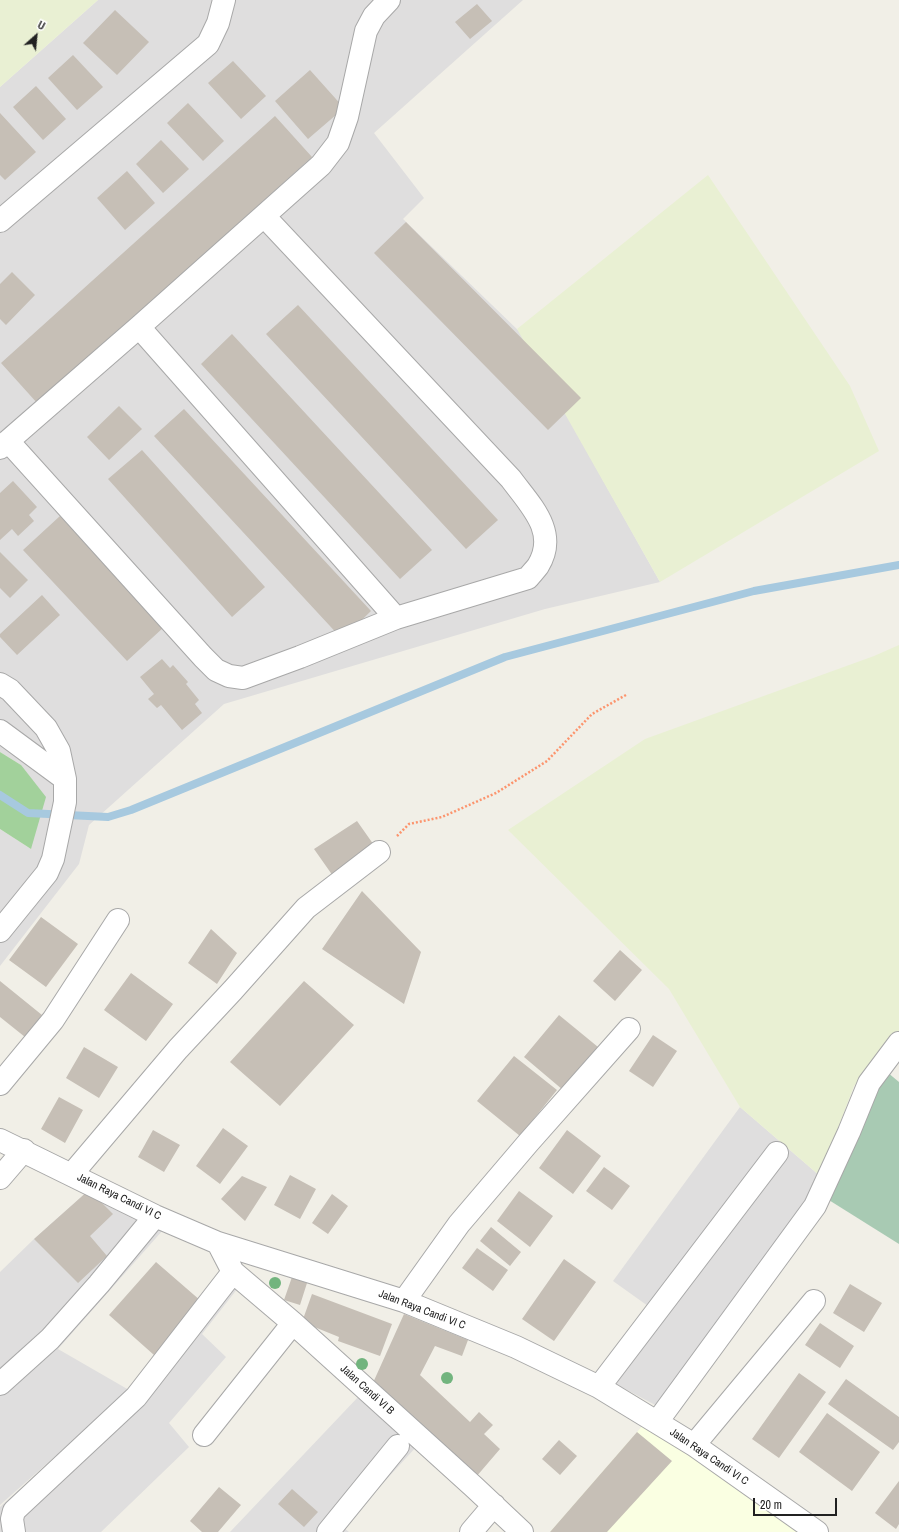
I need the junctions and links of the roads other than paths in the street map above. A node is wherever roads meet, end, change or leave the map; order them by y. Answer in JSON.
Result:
{"nodes":[{"id":1,"x":224,"y":0,"type":"edge"},
{"id":2,"x":390,"y":0,"type":"edge"},
{"id":3,"x":264,"y":216,"type":"junction"},
{"id":4,"x":0,"y":221,"type":"edge"},
{"id":5,"x":139,"y":327,"type":"junction"},
{"id":6,"x":4,"y":444,"type":"edge"},
{"id":7,"x":396,"y":618,"type":"junction"},
{"id":8,"x":0,"y":684,"type":"edge"},
{"id":9,"x":0,"y":731,"type":"edge"},
{"id":10,"x":65,"y":779,"type":"junction"},
{"id":11,"x":379,"y":852,"type":"road end"},
{"id":12,"x":118,"y":920,"type":"dead end"},
{"id":13,"x":0,"y":931,"type":"edge"},
{"id":14,"x":630,"y":1029,"type":"dead end"},
{"id":15,"x":899,"y":1043,"type":"edge"},
{"id":16,"x":0,"y":1084,"type":"edge"},
{"id":17,"x":0,"y":1140,"type":"edge"},
{"id":18,"x":24,"y":1150,"type":"junction"},
{"id":19,"x":777,"y":1153,"type":"dead end"},
{"id":20,"x":72,"y":1174,"type":"junction"},
{"id":21,"x":0,"y":1178,"type":"edge"},
{"id":22,"x":155,"y":1216,"type":"junction"},
{"id":23,"x":218,"y":1243,"type":"junction"},
{"id":24,"x":233,"y":1272,"type":"junction"},
{"id":25,"x":404,"y":1301,"type":"junction"},
{"id":26,"x":814,"y":1301,"type":"dead end"},
{"id":27,"x":293,"y":1323,"type":"junction"},
{"id":28,"x":0,"y":1384,"type":"edge"},
{"id":29,"x":599,"y":1387,"type":"junction"},
{"id":30,"x":657,"y":1422,"type":"junction"},
{"id":31,"x":204,"y":1435,"type":"dead end"},
{"id":32,"x":694,"y":1445,"type":"junction"},
{"id":33,"x":398,"y":1446,"type":"dead end"},
{"id":34,"x":494,"y":1505,"type":"junction"},
{"id":35,"x":14,"y":1532,"type":"edge"},
{"id":36,"x":328,"y":1532,"type":"edge"},
{"id":37,"x":471,"y":1532,"type":"edge"},
{"id":38,"x":522,"y":1532,"type":"edge"},
{"id":39,"x":818,"y":1532,"type":"edge"}],
"edges":[{"from":1,"to":4,"type":"street"},
{"from":2,"to":3,"type":"street"},
{"from":3,"to":5,"type":"street"},
{"from":3,"to":7,"type":"street"},
{"from":5,"to":6,"type":"street"},
{"from":5,"to":7,"type":"street"},
{"from":6,"to":7,"type":"street"},
{"from":8,"to":10,"type":"street"},
{"from":9,"to":10,"type":"street"},
{"from":10,"to":13,"type":"street"},
{"from":11,"to":20,"type":"street"},
{"from":12,"to":16,"type":"street"},
{"from":14,"to":25,"type":"street"},
{"from":15,"to":30,"type":"street"},
{"from":17,"to":18,"type":"street","name":"Jalan Raya Candi VI C"},
{"from":18,"to":20,"type":"street","name":"Jalan Raya Candi VI C"},
{"from":18,"to":21,"type":"street"},
{"from":19,"to":29,"type":"street"},
{"from":20,"to":22,"type":"street","name":"Jalan Raya Candi VI C"},
{"from":22,"to":23,"type":"street","name":"Jalan Raya Candi VI C"},
{"from":22,"to":28,"type":"street"},
{"from":23,"to":24,"type":"street","name":"Jalan Candi VI B"},
{"from":23,"to":25,"type":"street","name":"Jalan Raya Candi VI C"},
{"from":24,"to":27,"type":"street","name":"Jalan Candi VI B"},
{"from":24,"to":35,"type":"street"},
{"from":25,"to":29,"type":"street","name":"Jalan Raya Candi VI C"},
{"from":26,"to":32,"type":"street"},
{"from":27,"to":31,"type":"street"},
{"from":27,"to":34,"type":"street","name":"Jalan Candi VI B"},
{"from":29,"to":30,"type":"street","name":"Jalan Raya Candi VI C"},
{"from":30,"to":32,"type":"street","name":"Jalan Raya Candi VI C"},
{"from":32,"to":39,"type":"street","name":"Jalan Raya Candi VI C"},
{"from":33,"to":36,"type":"street"},
{"from":34,"to":37,"type":"street"},
{"from":34,"to":38,"type":"street","name":"Jalan Candi VI B"}]}
